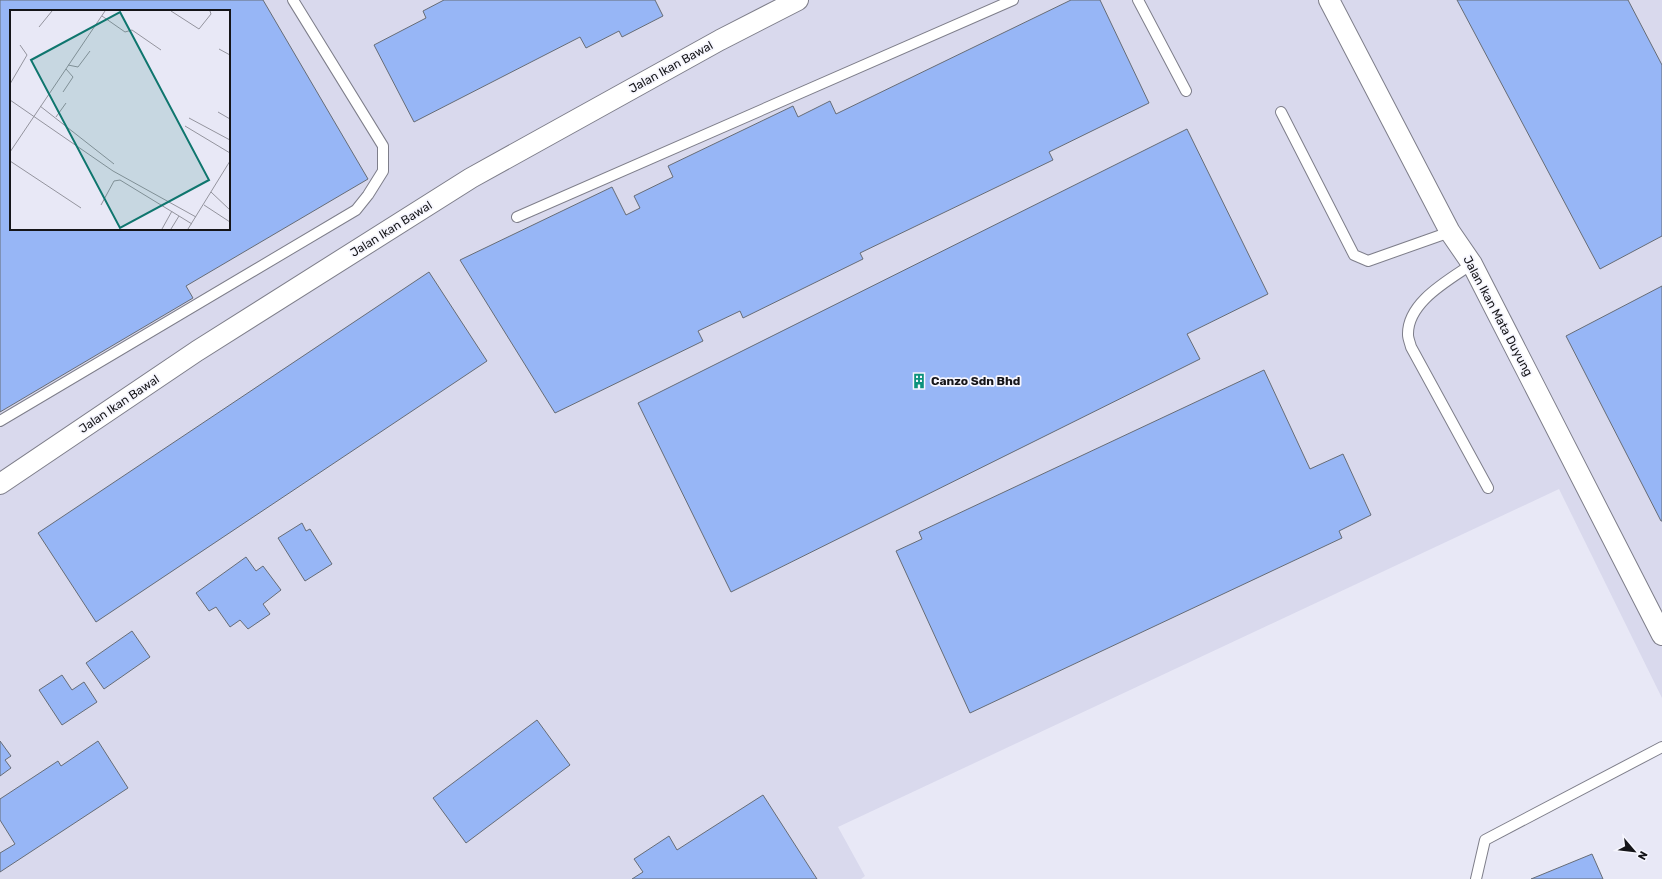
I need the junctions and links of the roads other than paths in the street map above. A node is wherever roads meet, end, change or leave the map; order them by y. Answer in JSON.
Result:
{"nodes":[{"id":1,"x":293,"y":0,"type":"edge"},
{"id":2,"x":798,"y":0,"type":"edge"},
{"id":3,"x":1013,"y":0,"type":"edge"},
{"id":4,"x":1138,"y":0,"type":"edge"},
{"id":5,"x":1329,"y":0,"type":"edge"},
{"id":6,"x":1186,"y":91,"type":"dead end"},
{"id":7,"x":1282,"y":112,"type":"dead end"},
{"id":8,"x":517,"y":217,"type":"dead end"},
{"id":9,"x":1450,"y":232,"type":"junction"},
{"id":10,"x":1472,"y":264,"type":"junction"},
{"id":11,"x":0,"y":421,"type":"edge"},
{"id":12,"x":0,"y":484,"type":"edge"},
{"id":13,"x":1488,"y":488,"type":"dead end"},
{"id":14,"x":1662,"y":635,"type":"edge"},
{"id":15,"x":1662,"y":747,"type":"edge"},
{"id":16,"x":1476,"y":879,"type":"edge"}],
"edges":[{"from":1,"to":11,"type":"lane"},
{"from":2,"to":12,"type":"street","name":"Jalan Ikan Bawal"},
{"from":3,"to":8,"type":"lane"},
{"from":4,"to":6,"type":"lane"},
{"from":5,"to":9,"type":"street","name":"Jalan Ikan Mata Duyung"},
{"from":7,"to":9,"type":"lane"},
{"from":9,"to":10,"type":"street","name":"Jalan Ikan Mata Duyung"},
{"from":10,"to":13,"type":"lane"},
{"from":10,"to":14,"type":"street","name":"Jalan Ikan Mata Duyung"},
{"from":15,"to":16,"type":"lane"}]}
